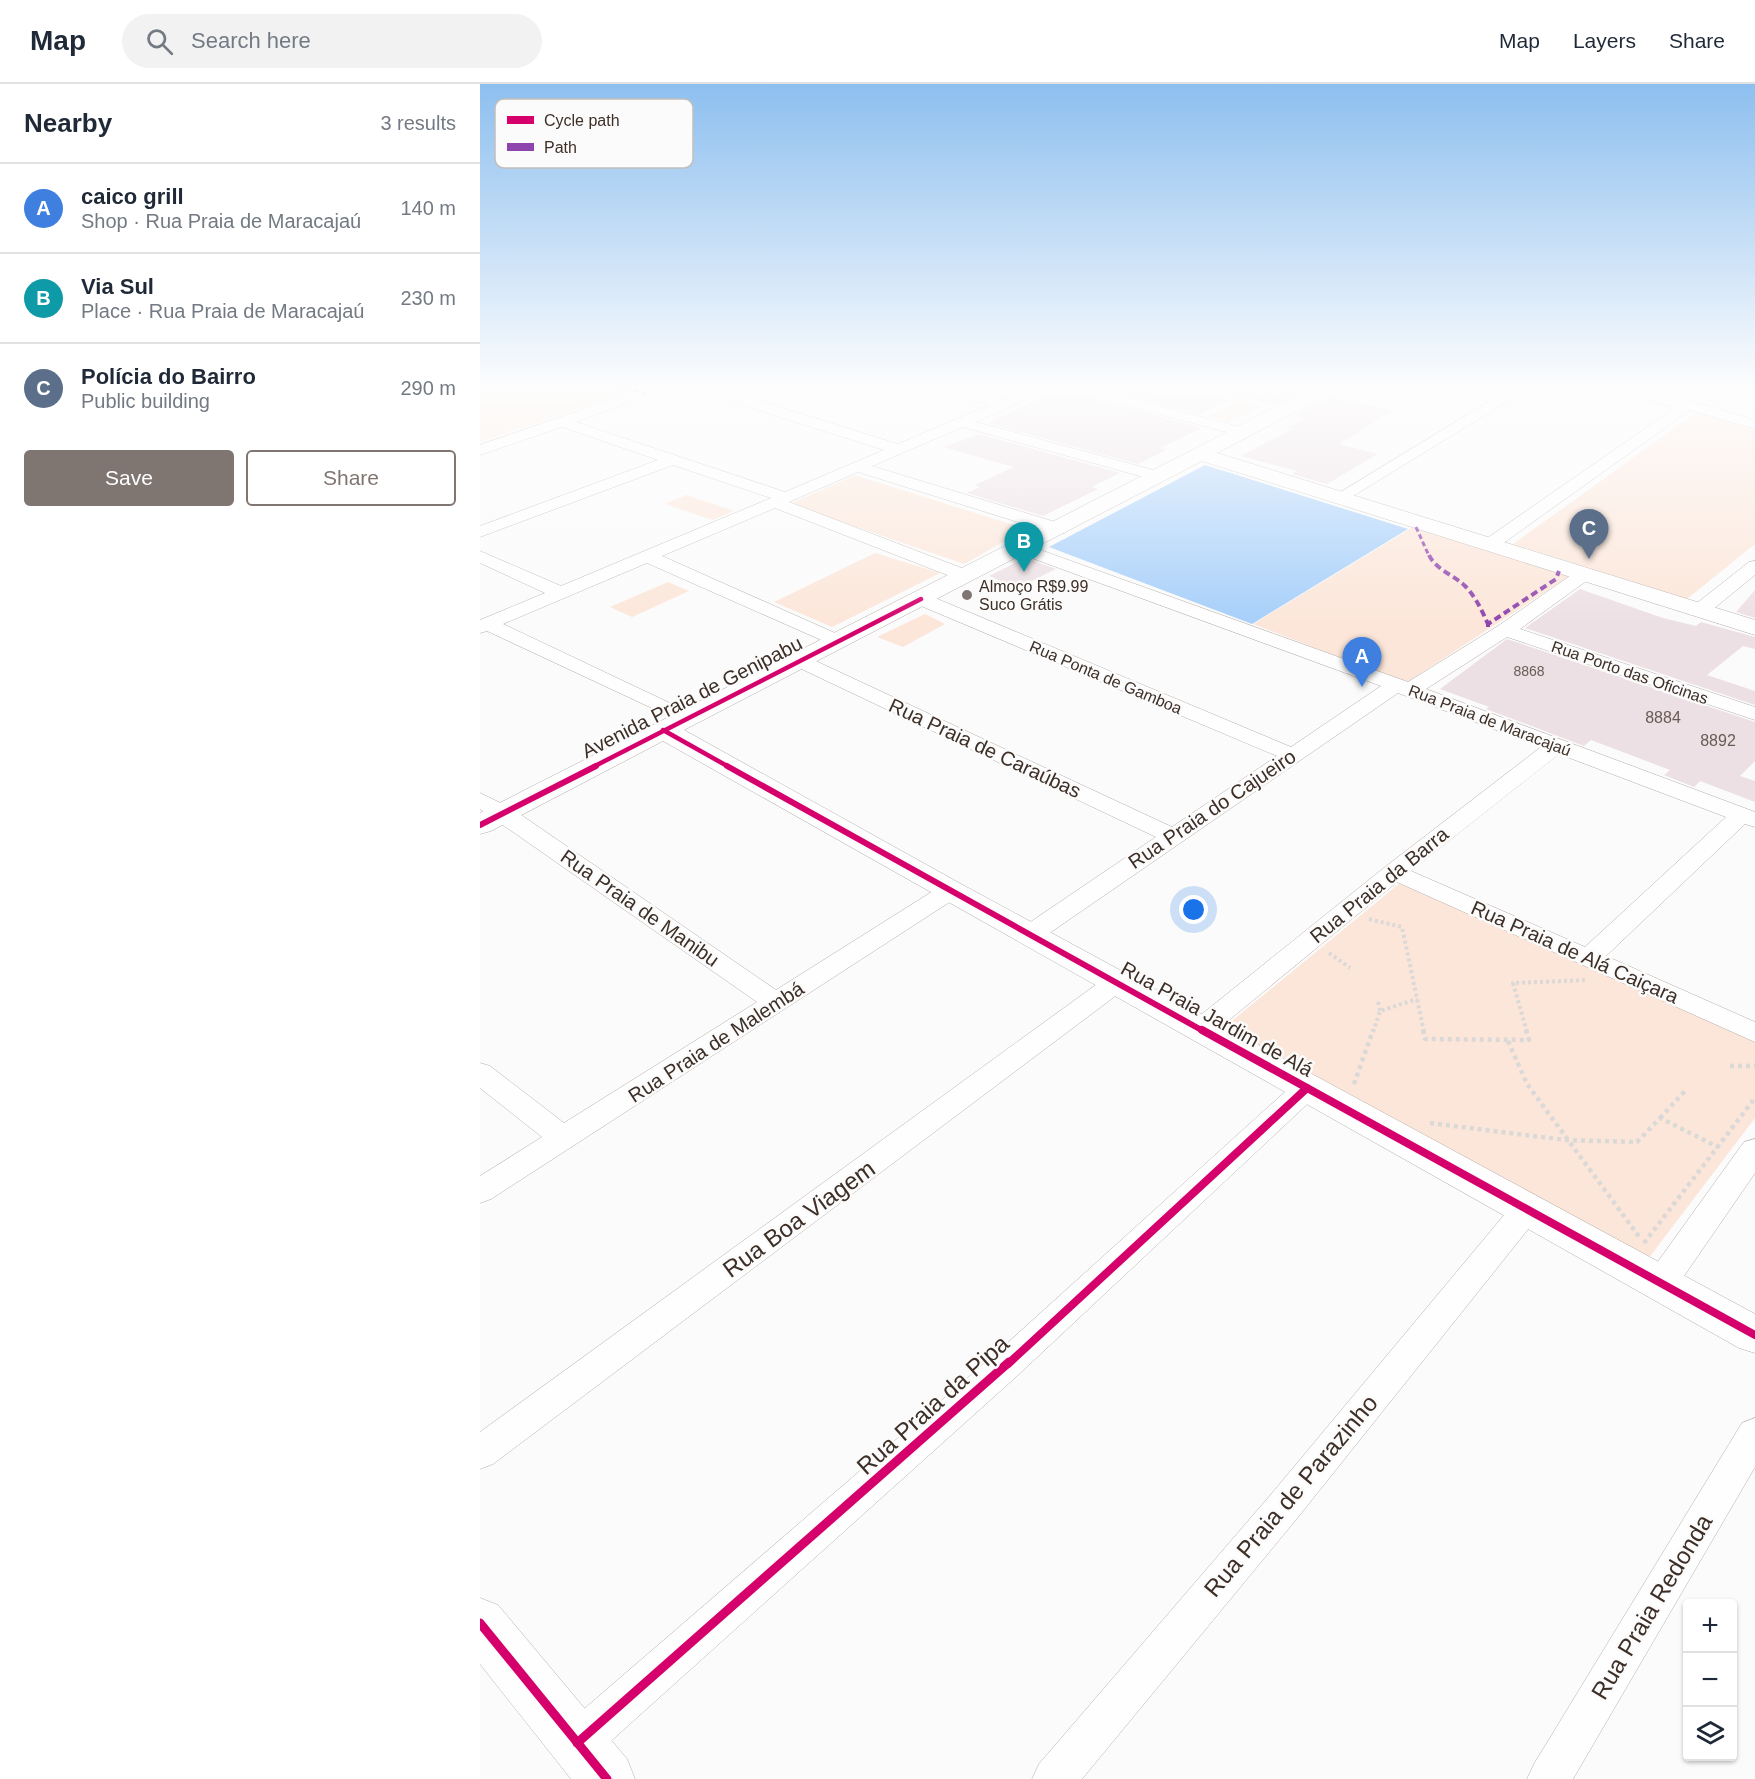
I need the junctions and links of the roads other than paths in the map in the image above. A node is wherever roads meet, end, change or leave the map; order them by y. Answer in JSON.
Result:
{"nodes":[{"id":1,"x":655,"y":466,"type":"edge"},
{"id":2,"x":692,"y":466,"type":"edge"},
{"id":3,"x":862,"y":466,"type":"edge"},
{"id":4,"x":1122,"y":466,"type":"edge"},
{"id":5,"x":1176,"y":466,"type":"edge"},
{"id":6,"x":1238,"y":466,"type":"edge"},
{"id":7,"x":1392,"y":466,"type":"edge"},
{"id":8,"x":1601,"y":466,"type":"edge"},
{"id":9,"x":858,"y":468,"type":"junction"},
{"id":10,"x":1158,"y":476,"type":"junction"},
{"id":11,"x":1339,"y":498,"type":"junction"},
{"id":12,"x":780,"y":500,"type":"junction"},
{"id":13,"x":1059,"y":529,"type":"junction"},
{"id":14,"x":480,"y":532,"type":"edge"},
{"id":15,"x":1489,"y":545,"type":"junction"},
{"id":16,"x":1022,"y":548,"type":"junction"},
{"id":17,"x":480,"y":556,"type":"edge"},
{"id":18,"x":647,"y":556,"type":"junction"},
{"id":19,"x":1755,"y":566,"type":"edge"},
{"id":20,"x":1583,"y":575,"type":"junction"},
{"id":21,"x":966,"y":576,"type":"junction"},
{"id":22,"x":561,"y":592,"type":"junction"},
{"id":23,"x":921,"y":599,"type":"junction"},
{"id":24,"x":1700,"y":611,"type":"junction"},
{"id":25,"x":484,"y":626,"type":"edge"},
{"id":26,"x":1755,"y":628,"type":"edge"},
{"id":27,"x":1505,"y":630,"type":"junction"},
{"id":28,"x":837,"y":641,"type":"junction"},
{"id":29,"x":798,"y":660,"type":"junction"},
{"id":30,"x":1403,"y":687,"type":"junction"},
{"id":31,"x":1755,"y":714,"type":"edge"},
{"id":32,"x":674,"y":724,"type":"junction"},
{"id":33,"x":1557,"y":745,"type":"junction"},
{"id":34,"x":1292,"y":755,"type":"junction"},
{"id":35,"x":488,"y":813,"type":"edge"},
{"id":36,"x":1748,"y":817,"type":"edge"},
{"id":37,"x":1172,"y":836,"type":"junction"},
{"id":38,"x":1394,"y":872,"type":"junction"},
{"id":39,"x":950,"y":891,"type":"junction"},
{"id":40,"x":1029,"y":935,"type":"junction"},
{"id":41,"x":1591,"y":969,"type":"junction"},
{"id":42,"x":1117,"y":982,"type":"junction"},
{"id":43,"x":777,"y":1004,"type":"junction"},
{"id":44,"x":1202,"y":1028,"type":"junction"},
{"id":45,"x":1755,"y":1033,"type":"edge"},
{"id":46,"x":480,"y":1073,"type":"edge"},
{"id":47,"x":1307,"y":1088,"type":"junction"},
{"id":48,"x":564,"y":1139,"type":"junction"},
{"id":49,"x":1755,"y":1150,"type":"edge"},
{"id":50,"x":480,"y":1191,"type":"edge"},
{"id":51,"x":1526,"y":1210,"type":"junction"},
{"id":52,"x":1661,"y":1283,"type":"junction"},
{"id":53,"x":1755,"y":1335,"type":"edge"},
{"id":54,"x":1755,"y":1434,"type":"edge"},
{"id":55,"x":480,"y":1453,"type":"edge"},
{"id":56,"x":480,"y":1623,"type":"edge"},
{"id":57,"x":592,"y":1761,"type":"edge"},
{"id":58,"x":1054,"y":1779,"type":"edge"},
{"id":59,"x":1549,"y":1779,"type":"edge"}],
"edges":[{"from":1,"to":14,"type":"street"},
{"from":2,"to":12,"type":"street"},
{"from":3,"to":9,"type":"street"},
{"from":4,"to":10,"type":"street"},
{"from":5,"to":10,"type":"street","name":"Avenida Praia de Genipabu"},
{"from":6,"to":11,"type":"street"},
{"from":7,"to":11,"type":"street"},
{"from":8,"to":15,"type":"street"},
{"from":9,"to":12,"type":"street"},
{"from":9,"to":13,"type":"street"},
{"from":10,"to":13,"type":"street","name":"Avenida Praia de Genipabu"},
{"from":11,"to":15,"type":"street"},
{"from":12,"to":18,"type":"street"},
{"from":12,"to":21,"type":"street"},
{"from":13,"to":16,"type":"street","name":"Avenida Praia de Genipabu"},
{"from":15,"to":20,"type":"street"},
{"from":16,"to":21,"type":"street","name":"Avenida Praia de Genipabu"},
{"from":16,"to":30,"type":"street","name":"Rua Praia de Maracajaú"},
{"from":17,"to":22,"type":"street"},
{"from":18,"to":22,"type":"street"},
{"from":18,"to":28,"type":"street"},
{"from":19,"to":24,"type":"street"},
{"from":20,"to":24,"type":"street"},
{"from":20,"to":27,"type":"street","name":"Rua Praia do Cajueiro"},
{"from":21,"to":23,"type":"street","name":"Avenida Praia de Genipabu"},
{"from":22,"to":25,"type":"street"},
{"from":23,"to":28,"type":"street","name":"Avenida Praia de Genipabu"},
{"from":23,"to":34,"type":"street","name":"Rua Ponta de Gamboa"},
{"from":24,"to":26,"type":"street"},
{"from":25,"to":32,"type":"street"},
{"from":27,"to":30,"type":"street","name":"Rua Praia do Cajueiro"},
{"from":27,"to":31,"type":"street","name":"Rua Porto das Oficinas"},
{"from":28,"to":29,"type":"street","name":"Avenida Praia de Genipabu"},
{"from":29,"to":32,"type":"street","name":"Avenida Praia de Genipabu"},
{"from":29,"to":37,"type":"street","name":"Rua Praia de Caraúbas"},
{"from":30,"to":33,"type":"street","name":"Rua Praia de Maracajaú"},
{"from":30,"to":34,"type":"street","name":"Rua Praia do Cajueiro"},
{"from":32,"to":35,"type":"street","name":"Avenida Praia de Genipabu"},
{"from":32,"to":39,"type":"street","name":"Rua Praia Jardim de Alá"},
{"from":33,"to":36,"type":"street","name":"Rua Praia de Maracajaú"},
{"from":33,"to":38,"type":"street","name":"Rua Praia da Barra"},
{"from":34,"to":37,"type":"street","name":"Rua Praia do Cajueiro"},
{"from":35,"to":43,"type":"street","name":"Rua Praia de Manibu"},
{"from":36,"to":41,"type":"street"},
{"from":37,"to":40,"type":"street","name":"Rua Praia do Cajueiro"},
{"from":38,"to":41,"type":"street","name":"Rua Praia de Alá Caiçara"},
{"from":38,"to":44,"type":"street","name":"Rua Praia da Barra"},
{"from":39,"to":40,"type":"street","name":"Rua Praia Jardim de Alá"},
{"from":39,"to":43,"type":"street","name":"Rua Praia de Malembá"},
{"from":40,"to":42,"type":"street","name":"Rua Praia Jardim de Alá"},
{"from":41,"to":45,"type":"street","name":"Rua Praia de Alá Caiçara"},
{"from":42,"to":44,"type":"street","name":"Rua Praia Jardim de Alá"},
{"from":42,"to":55,"type":"street","name":"Rua Boa Viagem"},
{"from":43,"to":48,"type":"street","name":"Rua Praia de Malembá"},
{"from":44,"to":47,"type":"street","name":"Rua Praia Jardim de Alá"},
{"from":46,"to":48,"type":"street"},
{"from":47,"to":51,"type":"street","name":"Rua Praia Jardim de Alá"},
{"from":47,"to":57,"type":"street","name":"Rua Praia da Pipa"},
{"from":48,"to":50,"type":"street","name":"Rua Praia de Malembá"},
{"from":49,"to":52,"type":"street"},
{"from":51,"to":52,"type":"street","name":"Rua Praia Jardim de Alá"},
{"from":51,"to":58,"type":"street","name":"Rua Praia de Parazinho"},
{"from":52,"to":53,"type":"street","name":"Rua Praia Jardim de Alá"},
{"from":54,"to":59,"type":"street","name":"Rua Praia Redonda"},
{"from":56,"to":57,"type":"street"}]}
